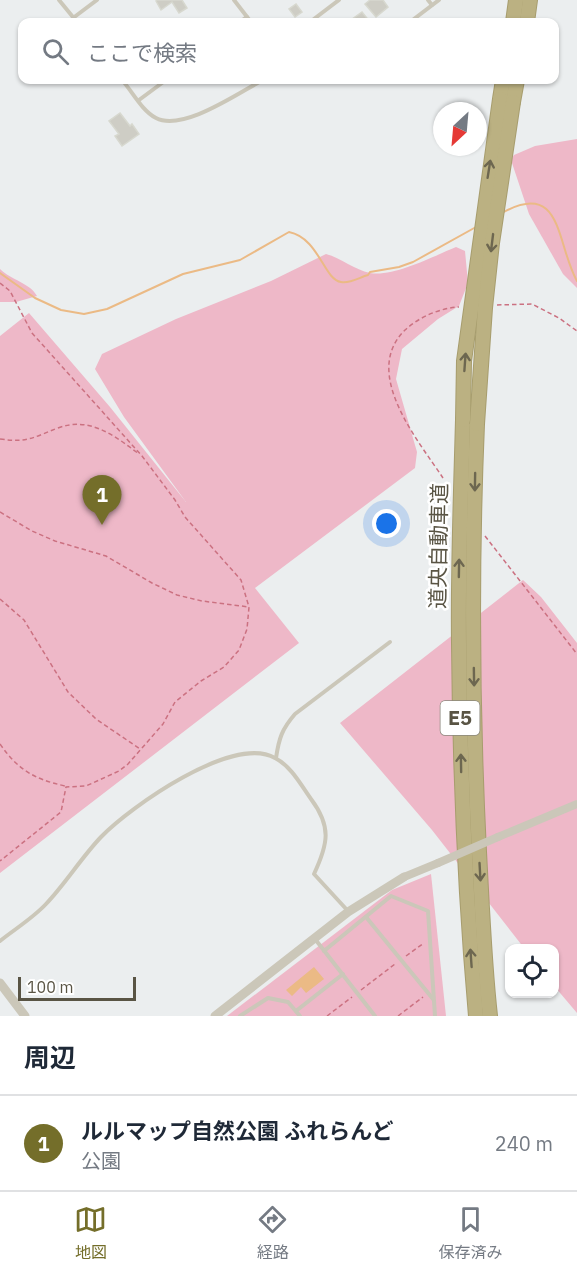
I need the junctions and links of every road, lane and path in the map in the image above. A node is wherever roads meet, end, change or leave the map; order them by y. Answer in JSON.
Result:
{"nodes":[{"id":1,"x":59,"y":0,"type":"edge"},
{"id":2,"x":97,"y":0,"type":"edge"},
{"id":3,"x":234,"y":0,"type":"edge"},
{"id":4,"x":339,"y":0,"type":"edge"},
{"id":5,"x":428,"y":0,"type":"edge"},
{"id":6,"x":439,"y":0,"type":"edge"},
{"id":7,"x":516,"y":0,"type":"edge"},
{"id":8,"x":530,"y":0,"type":"edge"},
{"id":9,"x":432,"y":5,"type":"junction"},
{"id":10,"x":247,"y":17,"type":"edge"},
{"id":11,"x":73,"y":18,"type":"edge"},
{"id":12,"x":77,"y":18,"type":"edge"},
{"id":13,"x":315,"y":18,"type":"edge"},
{"id":14,"x":415,"y":18,"type":"edge"},
{"id":15,"x":514,"y":18,"type":"edge"},
{"id":16,"x":528,"y":18,"type":"edge"},
{"id":17,"x":125,"y":84,"type":"edge"},
{"id":18,"x":161,"y":84,"type":"edge"},
{"id":19,"x":256,"y":84,"type":"edge"},
{"id":20,"x":504,"y":84,"type":"edge"},
{"id":21,"x":515,"y":84,"type":"edge"},
{"id":22,"x":139,"y":100,"type":"junction"},
{"id":23,"x":507,"y":101,"type":"junction"},
{"id":24,"x":0,"y":283,"type":"edge"},
{"id":25,"x":466,"y":306,"type":"dead end"},
{"id":26,"x":488,"y":306,"type":"dead end"},
{"id":27,"x":577,"y":331,"type":"edge"},
{"id":28,"x":0,"y":440,"type":"edge"},
{"id":29,"x":142,"y":456,"type":"junction"},
{"id":30,"x":442,"y":478,"type":"dead end"},
{"id":31,"x":0,"y":512,"type":"edge"},
{"id":32,"x":481,"y":530,"type":"dead end"},
{"id":33,"x":0,"y":599,"type":"edge"},
{"id":34,"x":249,"y":607,"type":"junction"},
{"id":35,"x":390,"y":642,"type":"dead end"},
{"id":36,"x":577,"y":654,"type":"edge"},
{"id":37,"x":0,"y":744,"type":"edge"},
{"id":38,"x":141,"y":750,"type":"junction"},
{"id":39,"x":276,"y":758,"type":"junction"},
{"id":40,"x":66,"y":787,"type":"junction"},
{"id":41,"x":577,"y":804,"type":"edge"},
{"id":42,"x":0,"y":861,"type":"edge"},
{"id":43,"x":404,"y":878,"type":"joint"},
{"id":44,"x":348,"y":912,"type":"junction"},
{"id":45,"x":366,"y":917,"type":"junction"},
{"id":46,"x":315,"y":939,"type":"junction"},
{"id":47,"x":430,"y":939,"type":"junction"},
{"id":48,"x":0,"y":941,"type":"edge"},
{"id":49,"x":324,"y":951,"type":"junction"},
{"id":50,"x":401,"y":960,"type":"junction"},
{"id":51,"x":343,"y":974,"type":"junction"},
{"id":52,"x":0,"y":983,"type":"edge"},
{"id":53,"x":357,"y":993,"type":"junction"},
{"id":54,"x":428,"y":993,"type":"junction"},
{"id":55,"x":434,"y":1000,"type":"junction"},
{"id":56,"x":296,"y":1011,"type":"junction"},
{"id":57,"x":26,"y":1016,"type":"edge"},
{"id":58,"x":215,"y":1016,"type":"edge"},
{"id":59,"x":240,"y":1016,"type":"edge"},
{"id":60,"x":300,"y":1016,"type":"edge"},
{"id":61,"x":327,"y":1016,"type":"edge"},
{"id":62,"x":375,"y":1016,"type":"edge"},
{"id":63,"x":398,"y":1016,"type":"edge"},
{"id":64,"x":435,"y":1016,"type":"edge"},
{"id":65,"x":476,"y":1016,"type":"edge"},
{"id":66,"x":490,"y":1016,"type":"edge"}],
"edges":[{"from":1,"to":11,"type":"lane"},
{"from":2,"to":12,"type":"lane"},
{"from":3,"to":10,"type":"lane"},
{"from":4,"to":13,"type":"lane"},
{"from":5,"to":9,"type":"lane"},
{"from":6,"to":9,"type":"lane"},
{"from":7,"to":15,"type":"highway"},
{"from":8,"to":16,"type":"highway"},
{"from":9,"to":14,"type":"lane"},
{"from":17,"to":22,"type":"lane"},
{"from":18,"to":22,"type":"lane"},
{"from":19,"to":22,"type":"lane"},
{"from":20,"to":23,"type":"highway","name":"道央自動車道","number":"E5"},
{"from":21,"to":23,"type":"highway","name":"道央自動車道","number":"E5"},
{"from":65,"to":23,"type":"highway","name":"道央自動車道","number":"E5","one_way":true,"bridge":true},
{"from":23,"to":66,"type":"highway","name":"道央自動車道","number":"E5","one_way":true,"bridge":true},
{"from":24,"to":29,"type":"path"},
{"from":25,"to":30,"type":"path"},
{"from":26,"to":27,"type":"path"},
{"from":28,"to":29,"type":"path"},
{"from":29,"to":34,"type":"path"},
{"from":31,"to":34,"type":"path"},
{"from":32,"to":36,"type":"path"},
{"from":33,"to":38,"type":"path"},
{"from":34,"to":38,"type":"path"},
{"from":35,"to":39,"type":"lane"},
{"from":37,"to":40,"type":"path"},
{"from":38,"to":40,"type":"path"},
{"from":39,"to":44,"type":"lane"},
{"from":39,"to":48,"type":"lane"},
{"from":40,"to":42,"type":"path"},
{"from":41,"to":43,"type":"street","bridge":true},
{"from":43,"to":44,"type":"street"},
{"from":44,"to":46,"type":"street"},
{"from":45,"to":47,"type":"lane"},
{"from":45,"to":49,"type":"lane"},
{"from":45,"to":50,"type":"lane"},
{"from":46,"to":49,"type":"lane"},
{"from":46,"to":58,"type":"street"},
{"from":47,"to":50,"type":"path"},
{"from":47,"to":55,"type":"lane"},
{"from":49,"to":51,"type":"lane"},
{"from":50,"to":53,"type":"path"},
{"from":50,"to":54,"type":"lane"},
{"from":51,"to":53,"type":"lane"},
{"from":51,"to":56,"type":"lane"},
{"from":52,"to":57,"type":"street"},
{"from":53,"to":61,"type":"path"},
{"from":53,"to":62,"type":"lane"},
{"from":54,"to":55,"type":"lane"},
{"from":54,"to":63,"type":"path"},
{"from":55,"to":64,"type":"lane"},
{"from":56,"to":59,"type":"lane"},
{"from":56,"to":60,"type":"lane"}]}
